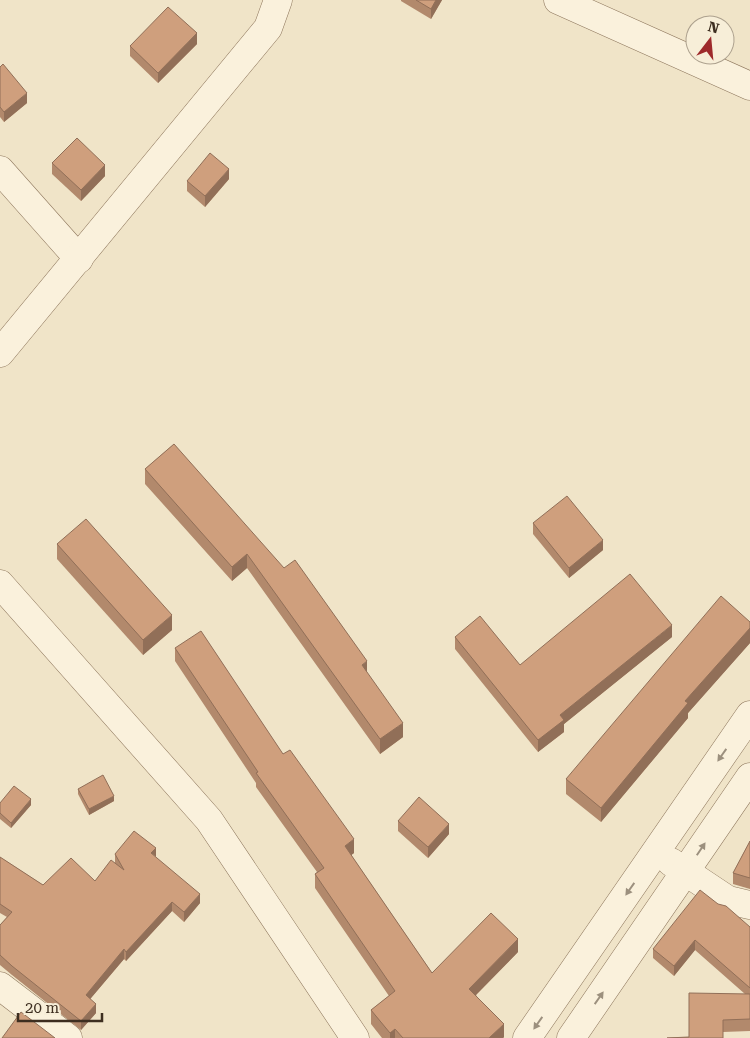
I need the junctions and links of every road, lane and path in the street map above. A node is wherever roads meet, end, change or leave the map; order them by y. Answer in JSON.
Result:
{"nodes":[{"id":1,"x":278,"y":0,"type":"edge"},
{"id":2,"x":558,"y":0,"type":"edge"},
{"id":3,"x":750,"y":86,"type":"edge"},
{"id":4,"x":0,"y":170,"type":"edge"},
{"id":5,"x":79,"y":259,"type":"junction"},
{"id":6,"x":0,"y":353,"type":"edge"},
{"id":7,"x":0,"y":584,"type":"edge"},
{"id":8,"x":750,"y":715,"type":"edge"},
{"id":9,"x":750,"y":777,"type":"edge"},
{"id":10,"x":656,"y":851,"type":"junction"},
{"id":11,"x":685,"y":872,"type":"junction"},
{"id":12,"x":750,"y":905,"type":"edge"},
{"id":13,"x":0,"y":986,"type":"edge"},
{"id":14,"x":68,"y":1038,"type":"edge"},
{"id":15,"x":355,"y":1038,"type":"edge"},
{"id":16,"x":527,"y":1038,"type":"edge"},
{"id":17,"x":571,"y":1038,"type":"edge"}],
"edges":[{"from":1,"to":5,"type":"street"},
{"from":2,"to":3,"type":"street"},
{"from":4,"to":5,"type":"street"},
{"from":5,"to":6,"type":"street"},
{"from":7,"to":15,"type":"street"},
{"from":8,"to":10,"type":"street","one_way":true},
{"from":11,"to":9,"type":"street","one_way":true},
{"from":10,"to":11,"type":"street"},
{"from":10,"to":16,"type":"street","one_way":true},
{"from":11,"to":12,"type":"street"},
{"from":17,"to":11,"type":"street","one_way":true},
{"from":13,"to":14,"type":"street"}]}
